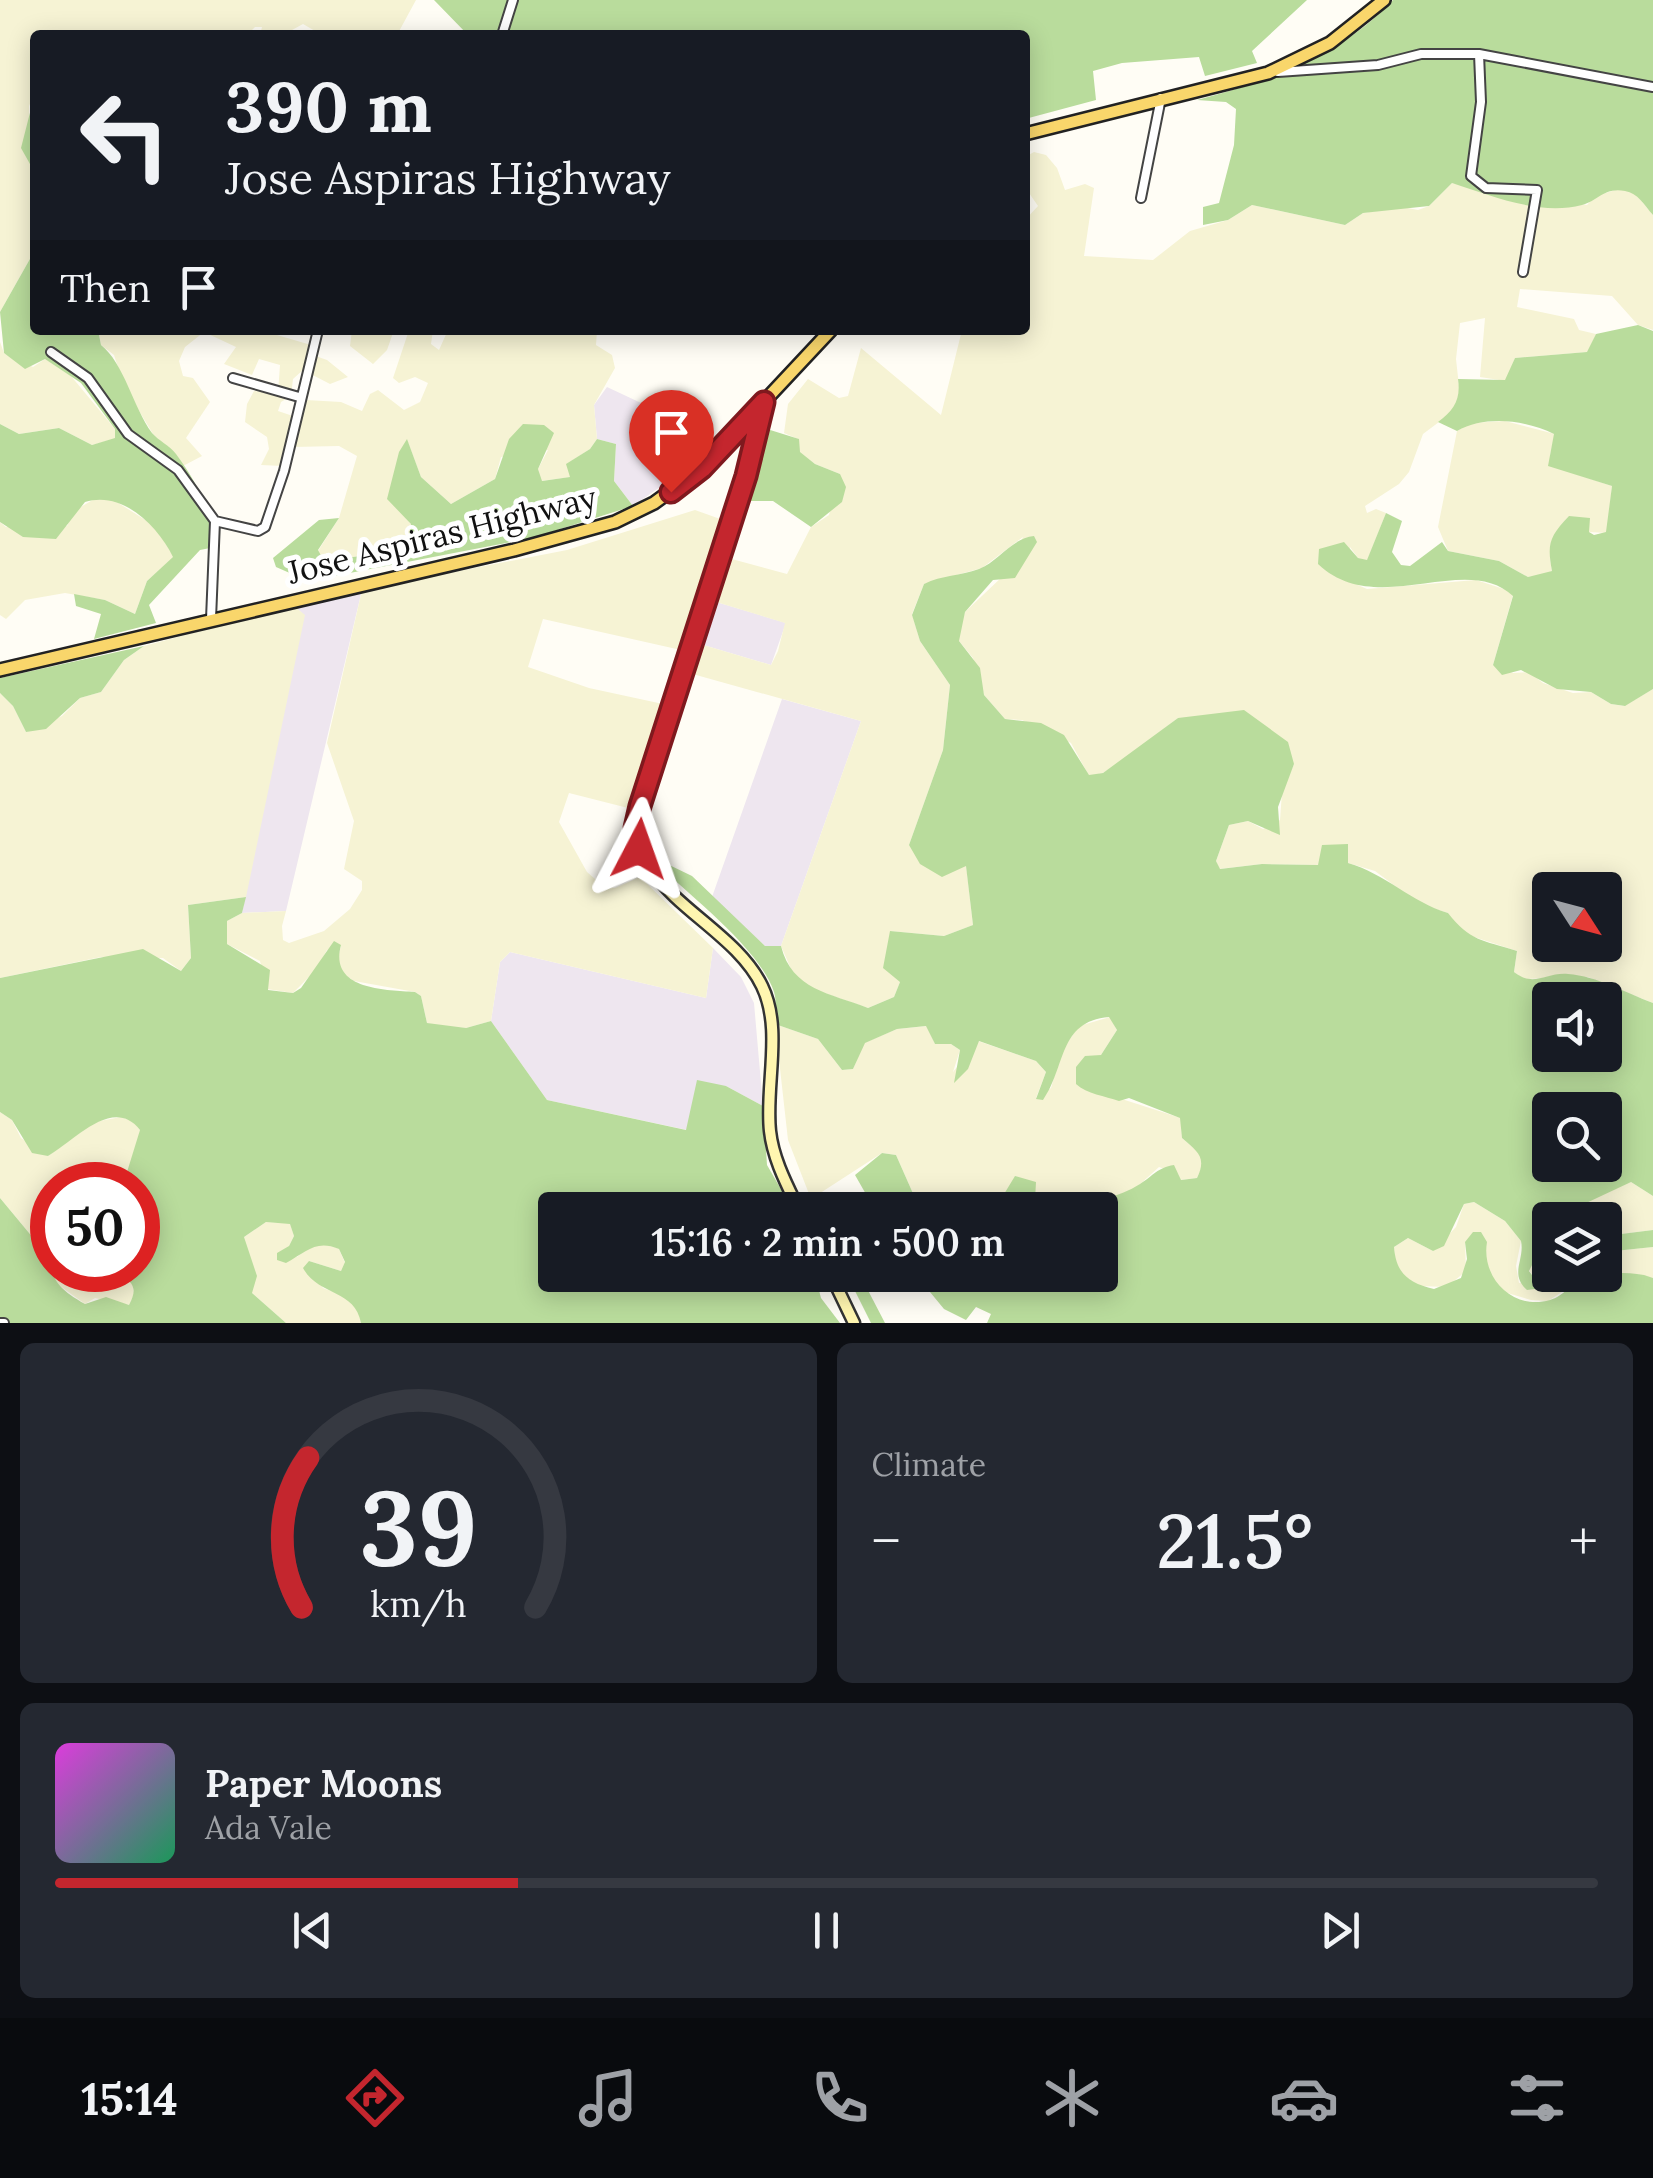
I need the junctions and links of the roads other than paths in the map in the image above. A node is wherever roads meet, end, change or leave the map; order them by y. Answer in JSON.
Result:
{"nodes":[{"id":1,"x":513,"y":0,"type":"edge"},
{"id":2,"x":1384,"y":0,"type":"edge"},
{"id":3,"x":504,"y":30,"type":"edge"},
{"id":4,"x":1480,"y":54,"type":"junction"},
{"id":5,"x":1268,"y":72,"type":"junction"},
{"id":6,"x":1653,"y":87,"type":"edge"},
{"id":7,"x":1161,"y":98,"type":"junction"},
{"id":8,"x":1030,"y":133,"type":"edge"},
{"id":9,"x":1141,"y":198,"type":"dead end"},
{"id":10,"x":1523,"y":272,"type":"dead end"},
{"id":11,"x":317,"y":335,"type":"edge"},
{"id":12,"x":825,"y":335,"type":"edge"},
{"id":13,"x":52,"y":352,"type":"dead end"},
{"id":14,"x":233,"y":378,"type":"dead end"},
{"id":15,"x":299,"y":396,"type":"junction"},
{"id":16,"x":764,"y":402,"type":"junction"},
{"id":17,"x":215,"y":521,"type":"junction"},
{"id":18,"x":211,"y":619,"type":"junction"},
{"id":19,"x":0,"y":670,"type":"edge"},
{"id":20,"x":791,"y":1192,"type":"edge"},
{"id":21,"x":839,"y":1292,"type":"edge"},
{"id":22,"x":854,"y":1323,"type":"edge"}],
"edges":[{"from":1,"to":3,"type":"street"},
{"from":2,"to":5,"type":"main road"},
{"from":4,"to":5,"type":"street"},
{"from":4,"to":6,"type":"street"},
{"from":4,"to":10,"type":"street"},
{"from":5,"to":7,"type":"main road"},
{"from":7,"to":8,"type":"main road"},
{"from":7,"to":9,"type":"street"},
{"from":11,"to":15,"type":"street"},
{"from":12,"to":16,"type":"main road","name":"Jose Aspiras Highway"},
{"from":13,"to":17,"type":"street"},
{"from":14,"to":15,"type":"street"},
{"from":15,"to":17,"type":"street"},
{"from":16,"to":18,"type":"main road","name":"Jose Aspiras Highway"},
{"from":16,"to":20,"type":"main road"},
{"from":17,"to":18,"type":"street"},
{"from":18,"to":19,"type":"main road","name":"Jose Aspiras Highway"},
{"from":21,"to":22,"type":"main road"}]}
